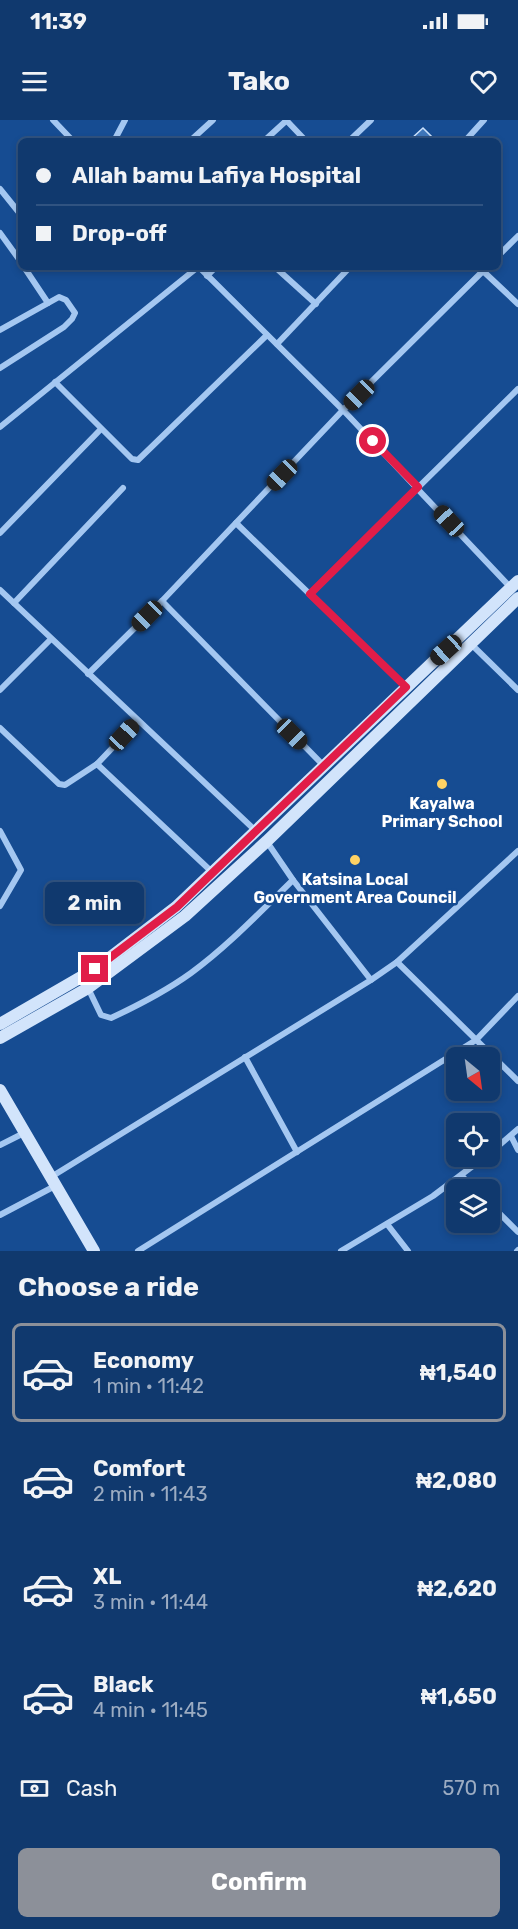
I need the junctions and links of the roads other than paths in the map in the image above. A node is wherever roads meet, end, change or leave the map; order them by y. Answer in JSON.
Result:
{"nodes":[{"id":1,"x":53,"y":120,"type":"edge"},
{"id":2,"x":125,"y":120,"type":"edge"},
{"id":3,"x":213,"y":120,"type":"edge"},
{"id":4,"x":286,"y":120,"type":"edge"},
{"id":5,"x":370,"y":120,"type":"edge"},
{"id":6,"x":484,"y":120,"type":"edge"},
{"id":7,"x":70,"y":138,"type":"edge"},
{"id":8,"x":116,"y":138,"type":"edge"},
{"id":9,"x":193,"y":138,"type":"edge"},
{"id":10,"x":267,"y":138,"type":"edge"},
{"id":11,"x":303,"y":138,"type":"edge"},
{"id":12,"x":352,"y":138,"type":"edge"},
{"id":13,"x":468,"y":138,"type":"edge"},
{"id":14,"x":0,"y":189,"type":"edge"},
{"id":15,"x":18,"y":211,"type":"edge"},
{"id":16,"x":0,"y":233,"type":"edge"},
{"id":17,"x":518,"y":236,"type":"edge"},
{"id":18,"x":501,"y":253,"type":"edge"},
{"id":19,"x":18,"y":258,"type":"edge"},
{"id":20,"x":28,"y":270,"type":"edge"},
{"id":21,"x":194,"y":270,"type":"edge"},
{"id":22,"x":201,"y":270,"type":"edge"},
{"id":23,"x":213,"y":270,"type":"edge"},
{"id":24,"x":278,"y":270,"type":"edge"},
{"id":25,"x":347,"y":270,"type":"edge"},
{"id":26,"x":484,"y":270,"type":"edge"},
{"id":27,"x":486,"y":270,"type":"edge"},
{"id":28,"x":207,"y":276,"type":"junction"},
{"id":29,"x":48,"y":303,"type":"junction"},
{"id":30,"x":316,"y":304,"type":"junction"},
{"id":31,"x":518,"y":304,"type":"edge"},
{"id":32,"x":0,"y":330,"type":"edge"},
{"id":33,"x":267,"y":335,"type":"junction"},
{"id":34,"x":277,"y":344,"type":"junction"},
{"id":35,"x":0,"y":368,"type":"edge"},
{"id":36,"x":55,"y":382,"type":"junction"},
{"id":37,"x":518,"y":389,"type":"edge"},
{"id":38,"x":343,"y":410,"type":"junction"},
{"id":39,"x":0,"y":427,"type":"edge"},
{"id":40,"x":101,"y":429,"type":"junction"},
{"id":41,"x":418,"y":487,"type":"junction"},
{"id":42,"x":123,"y":488,"type":"dead end"},
{"id":43,"x":236,"y":523,"type":"junction"},
{"id":44,"x":0,"y":533,"type":"edge"},
{"id":45,"x":516,"y":589,"type":"edge"},
{"id":46,"x":0,"y":591,"type":"edge"},
{"id":47,"x":310,"y":594,"type":"junction"},
{"id":48,"x":162,"y":601,"type":"junction"},
{"id":49,"x":14,"y":603,"type":"junction"},
{"id":50,"x":51,"y":639,"type":"junction"},
{"id":51,"x":470,"y":644,"type":"junction"},
{"id":52,"x":88,"y":674,"type":"junction"},
{"id":53,"x":406,"y":687,"type":"junction"},
{"id":54,"x":0,"y":690,"type":"edge"},
{"id":55,"x":518,"y":690,"type":"edge"},
{"id":56,"x":138,"y":721,"type":"junction"},
{"id":57,"x":0,"y":728,"type":"edge"},
{"id":58,"x":97,"y":764,"type":"junction"},
{"id":59,"x":325,"y":767,"type":"junction"},
{"id":60,"x":0,"y":831,"type":"edge"},
{"id":61,"x":257,"y":832,"type":"junction"},
{"id":62,"x":267,"y":841,"type":"junction"},
{"id":63,"x":518,"y":851,"type":"edge"},
{"id":64,"x":212,"y":873,"type":"junction"},
{"id":65,"x":293,"y":880,"type":"junction"},
{"id":66,"x":0,"y":906,"type":"edge"},
{"id":67,"x":397,"y":962,"type":"junction"},
{"id":68,"x":371,"y":980,"type":"junction"},
{"id":69,"x":88,"y":988,"type":"junction"},
{"id":70,"x":518,"y":996,"type":"edge"},
{"id":71,"x":0,"y":1024,"type":"edge"},
{"id":72,"x":0,"y":1038,"type":"edge"},
{"id":73,"x":476,"y":1040,"type":"junction"},
{"id":74,"x":245,"y":1057,"type":"junction"},
{"id":75,"x":518,"y":1081,"type":"edge"},
{"id":76,"x":0,"y":1090,"type":"edge"},
{"id":77,"x":518,"y":1129,"type":"edge"},
{"id":78,"x":24,"y":1133,"type":"junction"},
{"id":79,"x":511,"y":1136,"type":"junction"},
{"id":80,"x":0,"y":1145,"type":"edge"},
{"id":81,"x":500,"y":1145,"type":"edge"},
{"id":82,"x":518,"y":1150,"type":"edge"},
{"id":83,"x":297,"y":1152,"type":"junction"},
{"id":84,"x":473,"y":1167,"type":"edge"},
{"id":85,"x":462,"y":1176,"type":"junction"},
{"id":86,"x":465,"y":1179,"type":"edge"},
{"id":87,"x":53,"y":1182,"type":"junction"},
{"id":88,"x":500,"y":1214,"type":"edge"},
{"id":89,"x":0,"y":1215,"type":"edge"},
{"id":90,"x":387,"y":1224,"type":"junction"},
{"id":91,"x":518,"y":1232,"type":"edge"},
{"id":92,"x":93,"y":1251,"type":"edge"},
{"id":93,"x":138,"y":1251,"type":"edge"},
{"id":94,"x":341,"y":1251,"type":"edge"},
{"id":95,"x":408,"y":1251,"type":"edge"}],
"edges":[{"from":1,"to":7,"type":"street"},
{"from":2,"to":8,"type":"street"},
{"from":3,"to":9,"type":"street"},
{"from":4,"to":10,"type":"street"},
{"from":4,"to":11,"type":"street"},
{"from":5,"to":12,"type":"street"},
{"from":6,"to":13,"type":"street"},
{"from":14,"to":15,"type":"street"},
{"from":16,"to":19,"type":"street"},
{"from":17,"to":18,"type":"street"},
{"from":20,"to":29,"type":"street"},
{"from":21,"to":36,"type":"street"},
{"from":22,"to":28,"type":"street"},
{"from":23,"to":28,"type":"street"},
{"from":24,"to":30,"type":"street"},
{"from":25,"to":30,"type":"street"},
{"from":26,"to":38,"type":"street"},
{"from":27,"to":31,"type":"street"},
{"from":28,"to":33,"type":"street"},
{"from":29,"to":32,"type":"street"},
{"from":29,"to":35,"type":"street"},
{"from":30,"to":34,"type":"street"},
{"from":33,"to":34,"type":"street"},
{"from":33,"to":40,"type":"street"},
{"from":34,"to":38,"type":"street"},
{"from":36,"to":39,"type":"street"},
{"from":36,"to":40,"type":"street"},
{"from":37,"to":41,"type":"street"},
{"from":38,"to":41,"type":"street"},
{"from":38,"to":43,"type":"street"},
{"from":40,"to":44,"type":"street"},
{"from":41,"to":45,"type":"street"},
{"from":41,"to":47,"type":"street"},
{"from":42,"to":49,"type":"street"},
{"from":43,"to":47,"type":"street"},
{"from":43,"to":48,"type":"street"},
{"from":45,"to":51,"type":"main road"},
{"from":45,"to":53,"type":"main road"},
{"from":46,"to":49,"type":"street"},
{"from":47,"to":53,"type":"street"},
{"from":48,"to":52,"type":"street"},
{"from":48,"to":59,"type":"street"},
{"from":49,"to":50,"type":"street"},
{"from":50,"to":52,"type":"street"},
{"from":50,"to":54,"type":"street"},
{"from":51,"to":55,"type":"street"},
{"from":51,"to":62,"type":"main road"},
{"from":52,"to":56,"type":"street"},
{"from":53,"to":59,"type":"main road"},
{"from":56,"to":58,"type":"street"},
{"from":56,"to":61,"type":"street"},
{"from":57,"to":58,"type":"street"},
{"from":58,"to":64,"type":"street"},
{"from":59,"to":61,"type":"main road"},
{"from":60,"to":66,"type":"street"},
{"from":61,"to":64,"type":"main road"},
{"from":62,"to":65,"type":"street"},
{"from":62,"to":69,"type":"main road"},
{"from":63,"to":67,"type":"street"},
{"from":64,"to":71,"type":"main road"},
{"from":65,"to":68,"type":"street"},
{"from":65,"to":69,"type":"street"},
{"from":67,"to":68,"type":"street"},
{"from":67,"to":73,"type":"street"},
{"from":68,"to":74,"type":"street"},
{"from":69,"to":72,"type":"main road"},
{"from":70,"to":73,"type":"street"},
{"from":73,"to":75,"type":"street"},
{"from":73,"to":83,"type":"street"},
{"from":74,"to":83,"type":"street"},
{"from":74,"to":87,"type":"street"},
{"from":76,"to":78,"type":"main road"},
{"from":77,"to":79,"type":"street"},
{"from":78,"to":80,"type":"street"},
{"from":78,"to":87,"type":"main road"},
{"from":79,"to":81,"type":"street"},
{"from":79,"to":82,"type":"street"},
{"from":83,"to":93,"type":"street"},
{"from":84,"to":85,"type":"street"},
{"from":85,"to":86,"type":"street"},
{"from":85,"to":90,"type":"street"},
{"from":87,"to":89,"type":"street"},
{"from":87,"to":92,"type":"main road"},
{"from":88,"to":91,"type":"street"},
{"from":90,"to":94,"type":"street"},
{"from":90,"to":95,"type":"street"}]}
